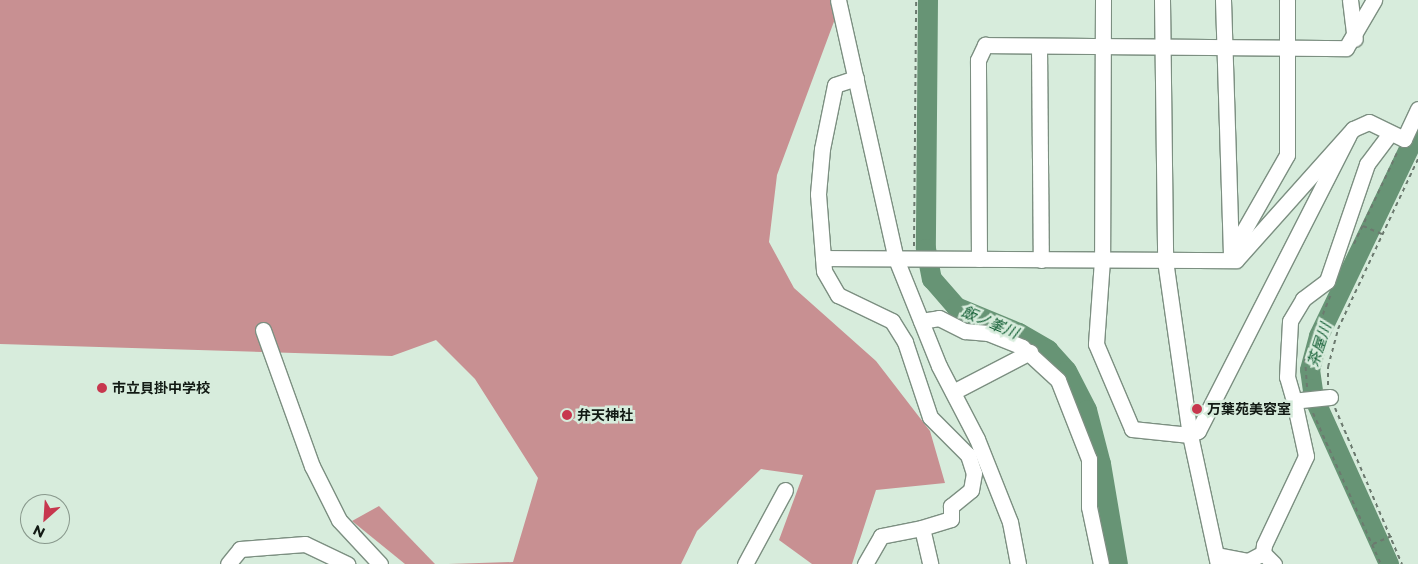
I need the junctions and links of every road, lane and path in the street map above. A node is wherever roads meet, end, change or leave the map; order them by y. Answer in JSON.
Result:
{"nodes":[{"id":1,"x":838,"y":0,"type":"edge"},
{"id":2,"x":916,"y":0,"type":"edge"},
{"id":3,"x":1103,"y":0,"type":"edge"},
{"id":4,"x":1162,"y":0,"type":"edge"},
{"id":5,"x":1224,"y":0,"type":"edge"},
{"id":6,"x":1287,"y":0,"type":"edge"},
{"id":7,"x":1350,"y":0,"type":"edge"},
{"id":8,"x":1374,"y":0,"type":"edge"},
{"id":9,"x":1355,"y":39,"type":"junction"},
{"id":10,"x":1039,"y":46,"type":"junction"},
{"id":11,"x":1224,"y":46,"type":"junction"},
{"id":12,"x":1104,"y":47,"type":"junction"},
{"id":13,"x":1163,"y":47,"type":"junction"},
{"id":14,"x":1287,"y":47,"type":"junction"},
{"id":15,"x":856,"y":78,"type":"junction"},
{"id":16,"x":1418,"y":109,"type":"edge"},
{"id":17,"x":1349,"y":134,"type":"junction"},
{"id":18,"x":1397,"y":137,"type":"junction"},
{"id":19,"x":1418,"y":159,"type":"edge"},
{"id":20,"x":1363,"y":226,"type":"junction"},
{"id":21,"x":1384,"y":235,"type":"junction"},
{"id":22,"x":1350,"y":252,"type":"dead end"},
{"id":23,"x":1234,"y":257,"type":"junction"},
{"id":24,"x":823,"y":258,"type":"junction"},
{"id":25,"x":896,"y":258,"type":"junction"},
{"id":26,"x":914,"y":259,"type":"junction"},
{"id":27,"x":979,"y":260,"type":"junction"},
{"id":28,"x":1041,"y":260,"type":"junction"},
{"id":29,"x":1102,"y":260,"type":"junction"},
{"id":30,"x":1165,"y":260,"type":"junction"},
{"id":31,"x":1334,"y":287,"type":"dead end"},
{"id":32,"x":921,"y":321,"type":"junction"},
{"id":33,"x":264,"y":330,"type":"dead end"},
{"id":34,"x":1030,"y":352,"type":"junction"},
{"id":35,"x":953,"y":392,"type":"junction"},
{"id":36,"x":1330,"y":397,"type":"junction"},
{"id":37,"x":1301,"y":400,"type":"junction"},
{"id":38,"x":1190,"y":435,"type":"junction"},
{"id":39,"x":785,"y":490,"type":"dead end"},
{"id":40,"x":922,"y":528,"type":"junction"},
{"id":41,"x":1392,"y":536,"type":"junction"},
{"id":42,"x":1373,"y":544,"type":"junction"},
{"id":43,"x":1263,"y":553,"type":"junction"},
{"id":44,"x":1217,"y":559,"type":"edge"},
{"id":45,"x":228,"y":564,"type":"edge"},
{"id":46,"x":347,"y":564,"type":"edge"},
{"id":47,"x":380,"y":564,"type":"edge"},
{"id":48,"x":745,"y":564,"type":"edge"},
{"id":49,"x":864,"y":564,"type":"edge"},
{"id":50,"x":930,"y":564,"type":"edge"},
{"id":51,"x":1018,"y":564,"type":"edge"},
{"id":52,"x":1101,"y":564,"type":"edge"},
{"id":53,"x":1274,"y":564,"type":"edge"},
{"id":54,"x":1380,"y":564,"type":"edge"},
{"id":55,"x":1402,"y":564,"type":"edge"}],
"edges":[{"from":1,"to":15,"type":"street"},
{"from":2,"to":26,"type":"path"},
{"from":3,"to":12,"type":"street"},
{"from":4,"to":13,"type":"street"},
{"from":5,"to":11,"type":"street"},
{"from":6,"to":14,"type":"street"},
{"from":7,"to":9,"type":"street"},
{"from":8,"to":9,"type":"street"},
{"from":9,"to":14,"type":"street"},
{"from":10,"to":12,"type":"street"},
{"from":10,"to":27,"type":"street"},
{"from":10,"to":28,"type":"street"},
{"from":11,"to":13,"type":"street"},
{"from":11,"to":14,"type":"street"},
{"from":11,"to":23,"type":"street"},
{"from":12,"to":13,"type":"street"},
{"from":12,"to":29,"type":"street"},
{"from":13,"to":30,"type":"street"},
{"from":14,"to":23,"type":"street"},
{"from":15,"to":24,"type":"street"},
{"from":15,"to":25,"type":"street"},
{"from":16,"to":18,"type":"street"},
{"from":17,"to":18,"type":"street"},
{"from":17,"to":23,"type":"street"},
{"from":17,"to":38,"type":"street"},
{"from":18,"to":20,"type":"path"},
{"from":18,"to":37,"type":"street"},
{"from":19,"to":21,"type":"path"},
{"from":20,"to":21,"type":"path"},
{"from":20,"to":22,"type":"path"},
{"from":21,"to":36,"type":"path"},
{"from":23,"to":30,"type":"street"},
{"from":24,"to":25,"type":"street"},
{"from":24,"to":40,"type":"street"},
{"from":25,"to":26,"type":"street"},
{"from":25,"to":32,"type":"street"},
{"from":26,"to":27,"type":"street"},
{"from":27,"to":28,"type":"street"},
{"from":28,"to":29,"type":"street"},
{"from":29,"to":30,"type":"street"},
{"from":29,"to":38,"type":"street"},
{"from":30,"to":38,"type":"street"},
{"from":31,"to":37,"type":"path"},
{"from":32,"to":34,"type":"street"},
{"from":32,"to":35,"type":"street"},
{"from":33,"to":47,"type":"street"},
{"from":34,"to":35,"type":"street"},
{"from":34,"to":52,"type":"street"},
{"from":35,"to":51,"type":"street"},
{"from":36,"to":37,"type":"street"},
{"from":36,"to":41,"type":"path"},
{"from":37,"to":42,"type":"path"},
{"from":37,"to":43,"type":"street"},
{"from":38,"to":44,"type":"street"},
{"from":39,"to":48,"type":"street"},
{"from":40,"to":49,"type":"street"},
{"from":40,"to":50,"type":"street"},
{"from":41,"to":42,"type":"path"},
{"from":41,"to":55,"type":"path"},
{"from":42,"to":54,"type":"path"},
{"from":43,"to":44,"type":"street"},
{"from":43,"to":53,"type":"street"},
{"from":45,"to":46,"type":"street"}]}
